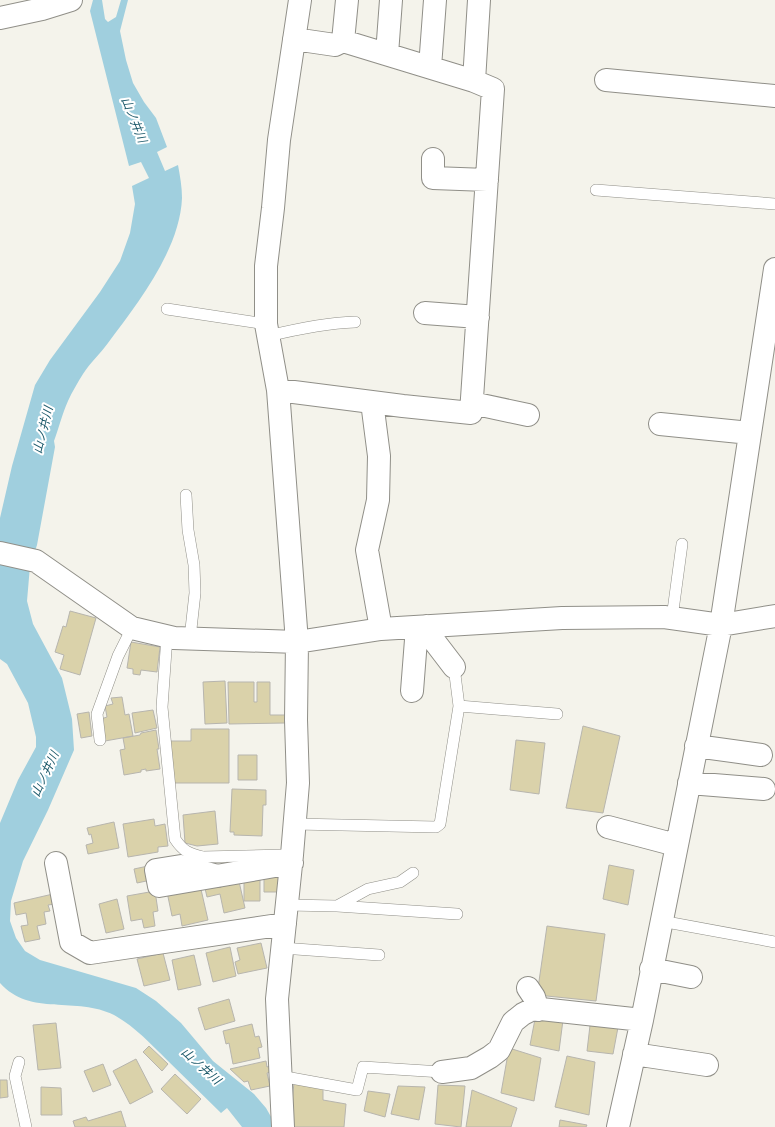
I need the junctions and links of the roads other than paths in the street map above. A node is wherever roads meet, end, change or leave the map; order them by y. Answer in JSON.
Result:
{"nodes":[{"id":1,"x":71,"y":0,"type":"edge"},
{"id":2,"x":300,"y":0,"type":"edge"},
{"id":3,"x":346,"y":0,"type":"edge"},
{"id":4,"x":391,"y":0,"type":"edge"},
{"id":5,"x":435,"y":0,"type":"edge"},
{"id":6,"x":479,"y":0,"type":"edge"},
{"id":7,"x":0,"y":18,"type":"edge"},
{"id":8,"x":294,"y":39,"type":"junction"},
{"id":9,"x":343,"y":41,"type":"junction"},
{"id":10,"x":387,"y":54,"type":"junction"},
{"id":11,"x":430,"y":67,"type":"junction"},
{"id":12,"x":606,"y":80,"type":"dead end"},
{"id":13,"x":474,"y":81,"type":"junction"},
{"id":14,"x":775,"y":96,"type":"edge"},
{"id":15,"x":433,"y":159,"type":"dead end"},
{"id":16,"x":487,"y":180,"type":"junction"},
{"id":17,"x":596,"y":190,"type":"dead end"},
{"id":18,"x":775,"y":204,"type":"edge"},
{"id":19,"x":775,"y":269,"type":"edge"},
{"id":20,"x":167,"y":309,"type":"dead end"},
{"id":21,"x":425,"y":313,"type":"dead end"},
{"id":22,"x":478,"y":317,"type":"junction"},
{"id":23,"x":355,"y":322,"type":"dead end"},
{"id":24,"x":267,"y":330,"type":"junction"},
{"id":25,"x":278,"y":390,"type":"junction"},
{"id":26,"x":372,"y":402,"type":"junction"},
{"id":27,"x":472,"y":403,"type":"junction"},
{"id":28,"x":528,"y":415,"type":"dead end"},
{"id":29,"x":660,"y":424,"type":"dead end"},
{"id":30,"x":750,"y":433,"type":"junction"},
{"id":31,"x":186,"y":495,"type":"dead end"},
{"id":32,"x":682,"y":544,"type":"dead end"},
{"id":33,"x":0,"y":553,"type":"edge"},
{"id":34,"x":775,"y":616,"type":"edge"},
{"id":35,"x":672,"y":618,"type":"junction"},
{"id":36,"x":721,"y":625,"type":"junction"},
{"id":37,"x":422,"y":627,"type":"junction"},
{"id":38,"x":132,"y":628,"type":"junction"},
{"id":39,"x":381,"y":629,"type":"junction"},
{"id":40,"x":167,"y":636,"type":"junction"},
{"id":41,"x":190,"y":638,"type":"junction"},
{"id":42,"x":297,"y":642,"type":"junction"},
{"id":43,"x":454,"y":667,"type":"joint"},
{"id":44,"x":412,"y":691,"type":"dead end"},
{"id":45,"x":459,"y":706,"type":"junction"},
{"id":46,"x":557,"y":714,"type":"dead end"},
{"id":47,"x":100,"y":740,"type":"dead end"},
{"id":48,"x":696,"y":746,"type":"junction"},
{"id":49,"x":761,"y":755,"type":"dead end"},
{"id":50,"x":689,"y":783,"type":"junction"},
{"id":51,"x":764,"y":789,"type":"dead end"},
{"id":52,"x":295,"y":824,"type":"junction"},
{"id":53,"x":608,"y":827,"type":"dead end"},
{"id":54,"x":676,"y":845,"type":"junction"},
{"id":55,"x":292,"y":859,"type":"junction"},
{"id":56,"x":56,"y":863,"type":"dead end"},
{"id":57,"x":413,"y":873,"type":"dead end"},
{"id":58,"x":218,"y":876,"type":"dead end"},
{"id":59,"x":337,"y":906,"type":"junction"},
{"id":60,"x":456,"y":914,"type":"dead end"},
{"id":61,"x":286,"y":915,"type":"junction"},
{"id":62,"x":661,"y":922,"type":"junction"},
{"id":63,"x":775,"y":942,"type":"edge"},
{"id":64,"x":282,"y":948,"type":"junction"},
{"id":65,"x":379,"y":955,"type":"dead end"},
{"id":66,"x":652,"y":969,"type":"junction"},
{"id":67,"x":691,"y":976,"type":"dead end"},
{"id":68,"x":528,"y":988,"type":"dead end"},
{"id":69,"x":538,"y":1010,"type":"junction"},
{"id":70,"x":642,"y":1020,"type":"junction"},
{"id":71,"x":634,"y":1054,"type":"junction"},
{"id":72,"x":19,"y":1062,"type":"dead end"},
{"id":73,"x":707,"y":1065,"type":"dead end"},
{"id":74,"x":442,"y":1072,"type":"joint"},
{"id":75,"x":280,"y":1076,"type":"junction"},
{"id":76,"x":26,"y":1127,"type":"edge"},
{"id":77,"x":283,"y":1127,"type":"edge"},
{"id":78,"x":618,"y":1127,"type":"edge"}],
"edges":[{"from":1,"to":7,"type":"street"},
{"from":2,"to":8,"type":"street"},
{"from":3,"to":9,"type":"street"},
{"from":4,"to":10,"type":"street"},
{"from":5,"to":11,"type":"street"},
{"from":6,"to":13,"type":"street"},
{"from":8,"to":9,"type":"street"},
{"from":8,"to":24,"type":"street"},
{"from":9,"to":10,"type":"street"},
{"from":10,"to":11,"type":"street"},
{"from":11,"to":13,"type":"street"},
{"from":12,"to":14,"type":"street"},
{"from":13,"to":16,"type":"street"},
{"from":15,"to":16,"type":"street"},
{"from":16,"to":22,"type":"street"},
{"from":17,"to":18,"type":"lane"},
{"from":19,"to":30,"type":"street"},
{"from":20,"to":24,"type":"lane"},
{"from":21,"to":22,"type":"street"},
{"from":22,"to":27,"type":"street"},
{"from":23,"to":24,"type":"lane"},
{"from":24,"to":25,"type":"street"},
{"from":25,"to":26,"type":"street"},
{"from":25,"to":42,"type":"street"},
{"from":26,"to":27,"type":"street"},
{"from":26,"to":39,"type":"street"},
{"from":27,"to":28,"type":"street"},
{"from":29,"to":30,"type":"street"},
{"from":30,"to":36,"type":"street"},
{"from":31,"to":41,"type":"lane"},
{"from":32,"to":35,"type":"lane"},
{"from":33,"to":38,"type":"street"},
{"from":34,"to":36,"type":"street"},
{"from":35,"to":36,"type":"street"},
{"from":35,"to":37,"type":"street"},
{"from":36,"to":48,"type":"street"},
{"from":37,"to":39,"type":"street"},
{"from":37,"to":43,"type":"street"},
{"from":37,"to":44,"type":"street"},
{"from":38,"to":40,"type":"street"},
{"from":38,"to":47,"type":"lane"},
{"from":39,"to":42,"type":"street"},
{"from":40,"to":41,"type":"street"},
{"from":40,"to":55,"type":"lane"},
{"from":41,"to":42,"type":"street"},
{"from":42,"to":52,"type":"street"},
{"from":43,"to":45,"type":"lane"},
{"from":45,"to":46,"type":"lane"},
{"from":45,"to":52,"type":"lane"},
{"from":48,"to":49,"type":"street"},
{"from":48,"to":50,"type":"street"},
{"from":50,"to":51,"type":"street"},
{"from":50,"to":54,"type":"street"},
{"from":52,"to":55,"type":"street"},
{"from":53,"to":54,"type":"street"},
{"from":54,"to":62,"type":"street"},
{"from":55,"to":58,"type":"street"},
{"from":55,"to":61,"type":"street"},
{"from":56,"to":61,"type":"street"},
{"from":57,"to":59,"type":"lane"},
{"from":59,"to":60,"type":"lane"},
{"from":59,"to":61,"type":"lane"},
{"from":61,"to":64,"type":"street"},
{"from":62,"to":63,"type":"lane"},
{"from":62,"to":66,"type":"street"},
{"from":64,"to":65,"type":"lane"},
{"from":64,"to":75,"type":"street"},
{"from":66,"to":67,"type":"street"},
{"from":66,"to":70,"type":"street"},
{"from":68,"to":69,"type":"street"},
{"from":69,"to":70,"type":"street"},
{"from":69,"to":74,"type":"street"},
{"from":70,"to":71,"type":"street"},
{"from":71,"to":73,"type":"street"},
{"from":71,"to":78,"type":"street"},
{"from":72,"to":76,"type":"lane"},
{"from":74,"to":75,"type":"lane"},
{"from":75,"to":77,"type":"street"}]}
